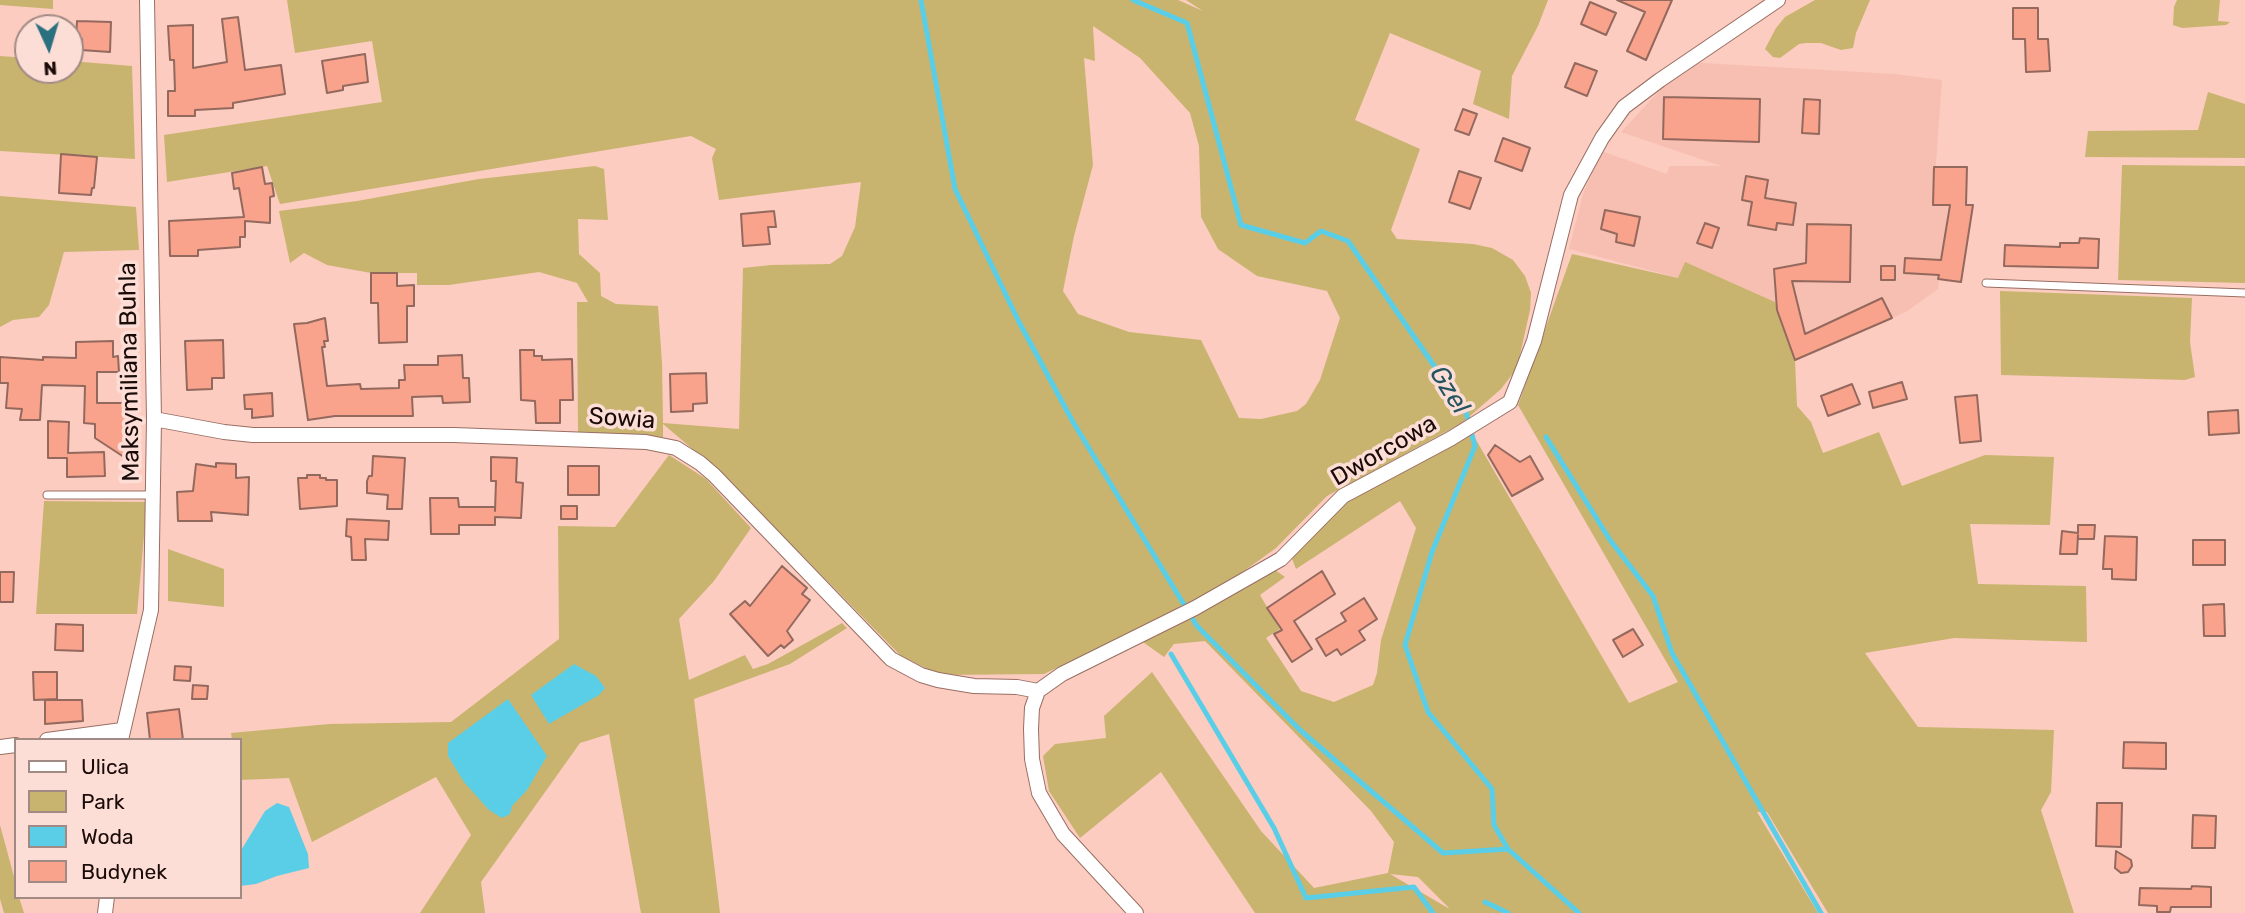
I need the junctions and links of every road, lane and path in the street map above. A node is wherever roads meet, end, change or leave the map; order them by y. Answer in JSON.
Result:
{"nodes":[{"id":1,"x":147,"y":0,"type":"edge"},
{"id":2,"x":1778,"y":0,"type":"edge"},
{"id":3,"x":1986,"y":283,"type":"dead end"},
{"id":4,"x":2245,"y":293,"type":"edge"},
{"id":5,"x":154,"y":419,"type":"junction"},
{"id":6,"x":47,"y":495,"type":"dead end"},
{"id":7,"x":154,"y":495,"type":"junction"},
{"id":8,"x":1038,"y":691,"type":"junction"},
{"id":9,"x":121,"y":735,"type":"edge"},
{"id":10,"x":77,"y":738,"type":"edge"},
{"id":11,"x":1136,"y":913,"type":"edge"}],
"edges":[{"from":1,"to":5,"type":"street","name":"Maksymiliana Buhla"},
{"from":2,"to":8,"type":"street","name":"Dworcowa"},
{"from":3,"to":4,"type":"lane"},
{"from":5,"to":7,"type":"street","name":"Maksymiliana Buhla"},
{"from":5,"to":8,"type":"street","name":"Sowia"},
{"from":6,"to":7,"type":"lane"},
{"from":7,"to":9,"type":"street","name":"Maksymiliana Buhla"},
{"from":8,"to":11,"type":"street"},
{"from":9,"to":10,"type":"street"}]}
